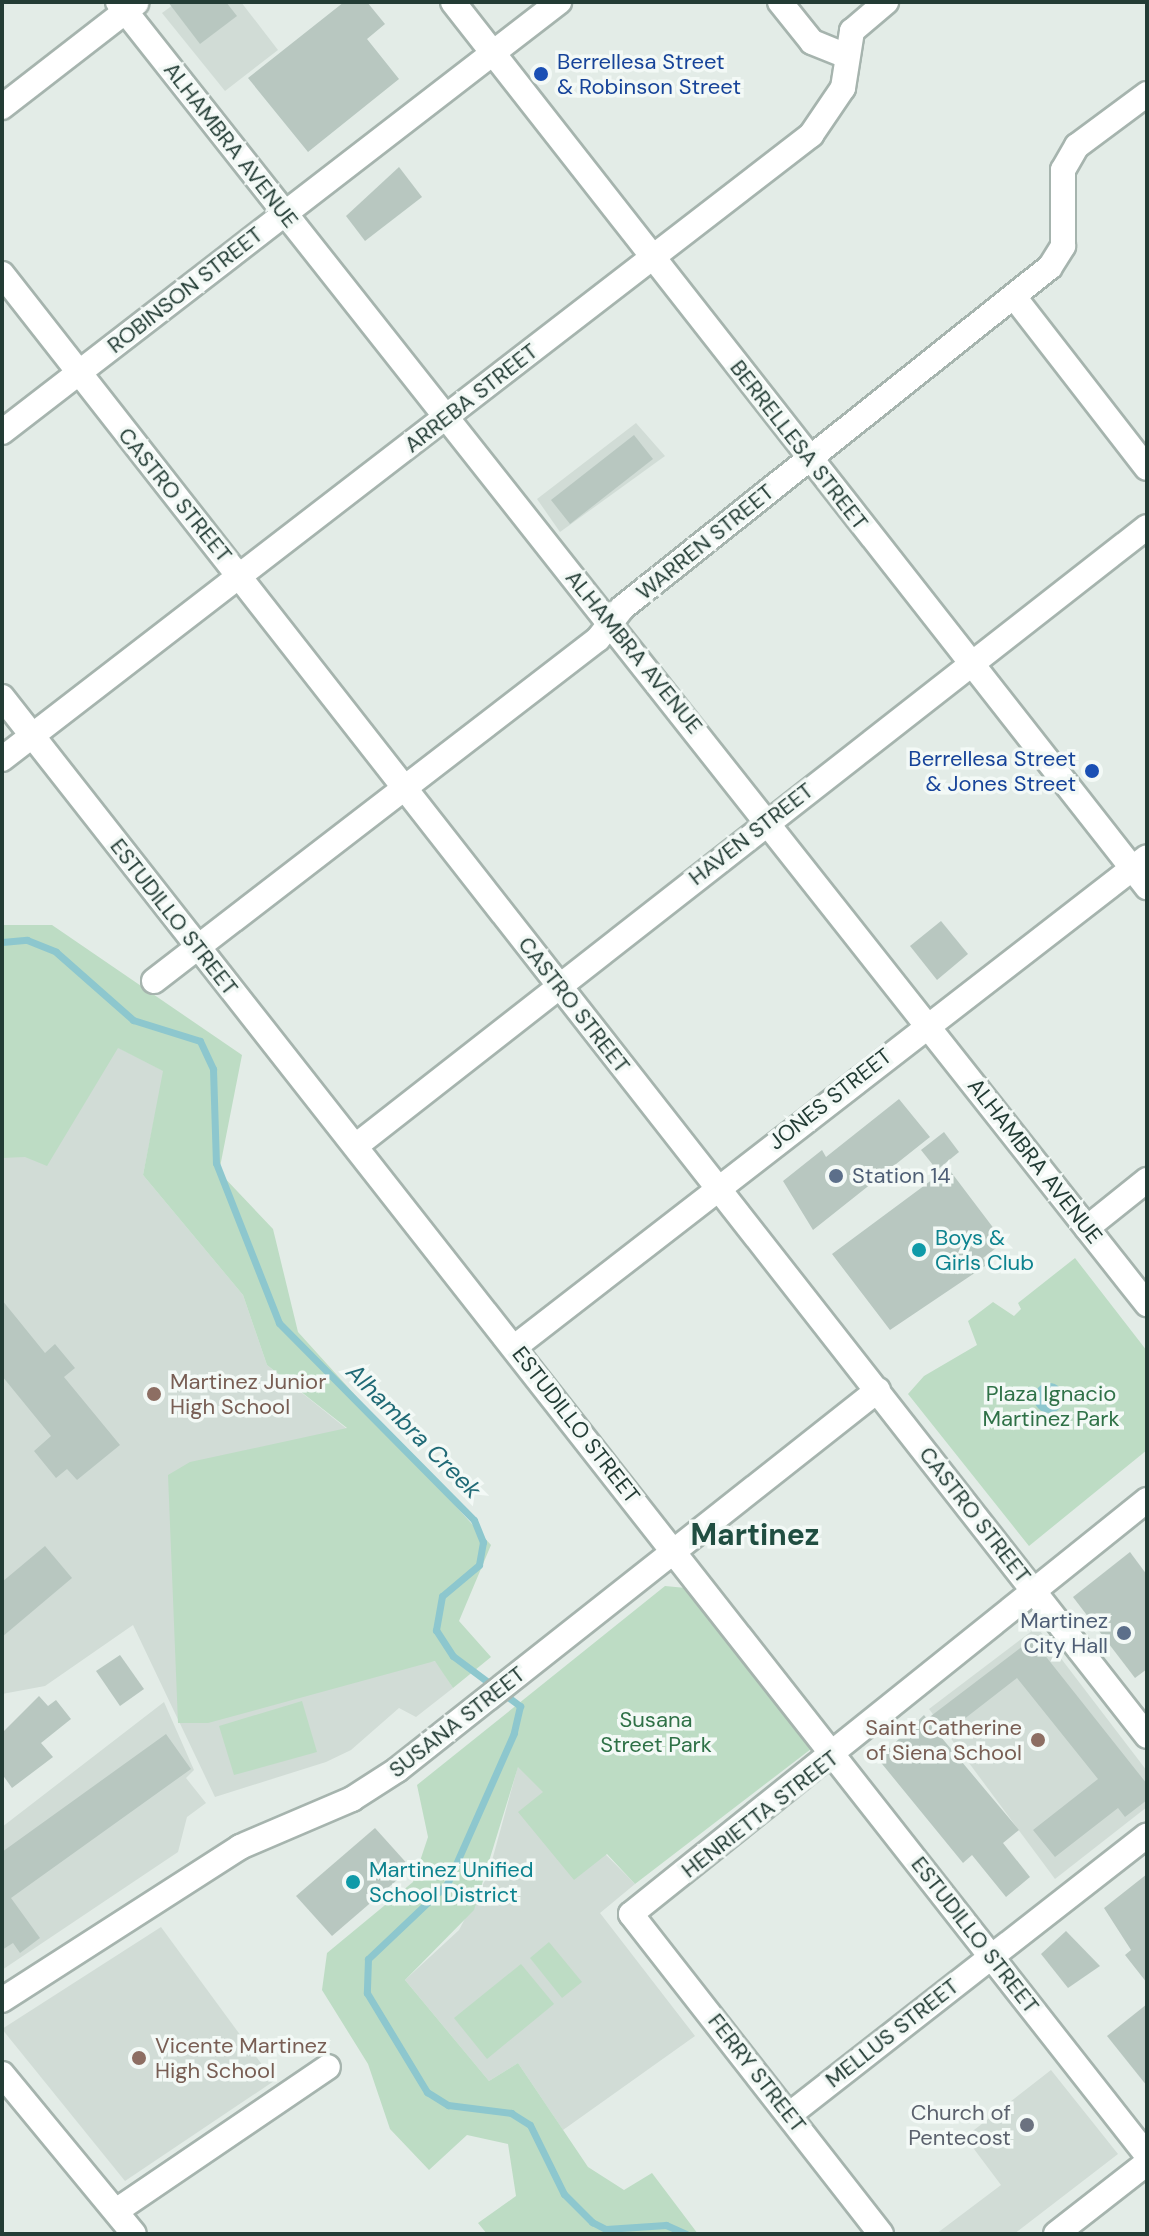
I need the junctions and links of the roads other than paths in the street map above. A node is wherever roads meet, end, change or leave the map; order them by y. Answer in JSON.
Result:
{"nodes":[{"id":1,"x":453,"y":2,"type":"edge"},
{"id":2,"x":559,"y":2,"type":"edge"},
{"id":3,"x":780,"y":2,"type":"edge"},
{"id":4,"x":886,"y":2,"type":"edge"},
{"id":5,"x":127,"y":5,"type":"edge"},
{"id":6,"x":493,"y":54,"type":"junction"},
{"id":7,"x":845,"y":55,"type":"junction"},
{"id":8,"x":1147,"y":94,"type":"edge"},
{"id":9,"x":2,"y":107,"type":"edge"},
{"id":10,"x":284,"y":213,"type":"junction"},
{"id":11,"x":649,"y":257,"type":"junction"},
{"id":12,"x":2,"y":274,"type":"edge"},
{"id":13,"x":1015,"y":298,"type":"junction"},
{"id":14,"x":78,"y":373,"type":"junction"},
{"id":15,"x":448,"y":417,"type":"junction"},
{"id":16,"x":2,"y":432,"type":"edge"},
{"id":17,"x":811,"y":458,"type":"junction"},
{"id":18,"x":1147,"y":468,"type":"edge"},
{"id":19,"x":1147,"y":527,"type":"edge"},
{"id":20,"x":241,"y":577,"type":"junction"},
{"id":21,"x":610,"y":623,"type":"junction"},
{"id":22,"x":971,"y":662,"type":"junction"},
{"id":23,"x":2,"y":697,"type":"edge"},
{"id":24,"x":33,"y":737,"type":"junction"},
{"id":25,"x":2,"y":759,"type":"edge"},
{"id":26,"x":406,"y":787,"type":"junction"},
{"id":27,"x":768,"y":821,"type":"junction"},
{"id":28,"x":1142,"y":871,"type":"edge"},
{"id":29,"x":196,"y":947,"type":"junction"},
{"id":30,"x":154,"y":981,"type":"dead end"},
{"id":31,"x":558,"y":985,"type":"junction"},
{"id":32,"x":925,"y":1023,"type":"junction"},
{"id":33,"x":357,"y":1145,"type":"junction"},
{"id":34,"x":1147,"y":1180,"type":"edge"},
{"id":35,"x":717,"y":1188,"type":"junction"},
{"id":36,"x":1087,"y":1228,"type":"junction"},
{"id":37,"x":1147,"y":1304,"type":"edge"},
{"id":38,"x":516,"y":1346,"type":"junction"},
{"id":39,"x":878,"y":1390,"type":"junction"},
{"id":40,"x":1147,"y":1500,"type":"edge"},
{"id":41,"x":673,"y":1551,"type":"junction"},
{"id":42,"x":1033,"y":1590,"type":"junction"},
{"id":43,"x":1147,"y":1736,"type":"edge"},
{"id":44,"x":835,"y":1755,"type":"junction"},
{"id":45,"x":1147,"y":1835,"type":"edge"},
{"id":46,"x":631,"y":1914,"type":"joint"},
{"id":47,"x":992,"y":1957,"type":"junction"},
{"id":48,"x":2,"y":2000,"type":"edge"},
{"id":49,"x":328,"y":2067,"type":"dead end"},
{"id":50,"x":2,"y":2074,"type":"edge"},
{"id":51,"x":789,"y":2115,"type":"junction"},
{"id":52,"x":1147,"y":2155,"type":"edge"},
{"id":53,"x":1147,"y":2163,"type":"edge"},
{"id":54,"x":116,"y":2211,"type":"junction"},
{"id":55,"x":134,"y":2234,"type":"edge"},
{"id":56,"x":881,"y":2234,"type":"edge"},
{"id":57,"x":1056,"y":2234,"type":"edge"}],
"edges":[{"from":1,"to":6,"type":"street","name":"BERRELLESA STREET"},
{"from":2,"to":6,"type":"street","name":"ROBINSON STREET"},
{"from":3,"to":7,"type":"street"},
{"from":4,"to":7,"type":"street","name":"ARREBA STREET"},
{"from":5,"to":9,"type":"street"},
{"from":5,"to":10,"type":"street","name":"ALHAMBRA AVENUE"},
{"from":6,"to":10,"type":"street","name":"ROBINSON STREET"},
{"from":6,"to":11,"type":"street","name":"BERRELLESA STREET"},
{"from":7,"to":11,"type":"street","name":"ARREBA STREET"},
{"from":8,"to":13,"type":"street","name":"WARREN STREET"},
{"from":10,"to":14,"type":"street","name":"ROBINSON STREET"},
{"from":10,"to":15,"type":"street","name":"ALHAMBRA AVENUE"},
{"from":11,"to":15,"type":"street","name":"ARREBA STREET"},
{"from":11,"to":17,"type":"street","name":"BERRELLESA STREET"},
{"from":12,"to":14,"type":"street","name":"CASTRO STREET"},
{"from":13,"to":17,"type":"street","name":"WARREN STREET"},
{"from":13,"to":18,"type":"street"},
{"from":14,"to":16,"type":"street","name":"ROBINSON STREET"},
{"from":14,"to":20,"type":"street","name":"CASTRO STREET"},
{"from":15,"to":20,"type":"street","name":"ARREBA STREET"},
{"from":15,"to":21,"type":"street","name":"ALHAMBRA AVENUE"},
{"from":17,"to":21,"type":"street","name":"WARREN STREET"},
{"from":17,"to":22,"type":"street","name":"BERRELLESA STREET"},
{"from":19,"to":22,"type":"street","name":"HAVEN STREET"},
{"from":20,"to":24,"type":"street","name":"ARREBA STREET"},
{"from":20,"to":26,"type":"street","name":"CASTRO STREET"},
{"from":21,"to":26,"type":"street","name":"WARREN STREET"},
{"from":21,"to":27,"type":"street","name":"ALHAMBRA AVENUE"},
{"from":22,"to":27,"type":"street","name":"HAVEN STREET"},
{"from":22,"to":28,"type":"street","name":"BERRELLESA STREET"},
{"from":23,"to":24,"type":"street","name":"ESTUDILLO STREET"},
{"from":24,"to":25,"type":"street","name":"ARREBA STREET"},
{"from":24,"to":29,"type":"street","name":"ESTUDILLO STREET"},
{"from":26,"to":29,"type":"street","name":"WARREN STREET"},
{"from":26,"to":31,"type":"street","name":"CASTRO STREET"},
{"from":27,"to":31,"type":"street","name":"HAVEN STREET"},
{"from":27,"to":32,"type":"street","name":"ALHAMBRA AVENUE"},
{"from":28,"to":32,"type":"street","name":"JONES STREET"},
{"from":29,"to":30,"type":"street","name":"WARREN STREET"},
{"from":29,"to":33,"type":"street","name":"ESTUDILLO STREET"},
{"from":31,"to":33,"type":"street","name":"HAVEN STREET"},
{"from":31,"to":35,"type":"street","name":"CASTRO STREET"},
{"from":32,"to":35,"type":"street","name":"JONES STREET"},
{"from":32,"to":36,"type":"street","name":"ALHAMBRA AVENUE"},
{"from":33,"to":38,"type":"street","name":"ESTUDILLO STREET"},
{"from":34,"to":36,"type":"street"},
{"from":35,"to":38,"type":"street","name":"JONES STREET"},
{"from":35,"to":39,"type":"street","name":"CASTRO STREET"},
{"from":36,"to":37,"type":"street","name":"ALHAMBRA AVENUE"},
{"from":38,"to":41,"type":"street","name":"ESTUDILLO STREET"},
{"from":39,"to":41,"type":"street","name":"SUSANA STREET"},
{"from":39,"to":42,"type":"street","name":"CASTRO STREET"},
{"from":40,"to":42,"type":"street","name":"HENRIETTA STREET"},
{"from":41,"to":44,"type":"street","name":"ESTUDILLO STREET"},
{"from":41,"to":48,"type":"street","name":"SUSANA STREET"},
{"from":42,"to":43,"type":"street","name":"CASTRO STREET"},
{"from":42,"to":44,"type":"street","name":"HENRIETTA STREET"},
{"from":44,"to":46,"type":"street","name":"HENRIETTA STREET"},
{"from":44,"to":47,"type":"street","name":"ESTUDILLO STREET"},
{"from":45,"to":47,"type":"street","name":"MELLUS STREET"},
{"from":46,"to":51,"type":"street","name":"FERRY STREET"},
{"from":47,"to":51,"type":"street","name":"MELLUS STREET"},
{"from":47,"to":52,"type":"street","name":"ESTUDILLO STREET"},
{"from":49,"to":54,"type":"street"},
{"from":50,"to":54,"type":"street"},
{"from":51,"to":56,"type":"street","name":"FERRY STREET"},
{"from":53,"to":57,"type":"street"},
{"from":54,"to":55,"type":"street"}]}
